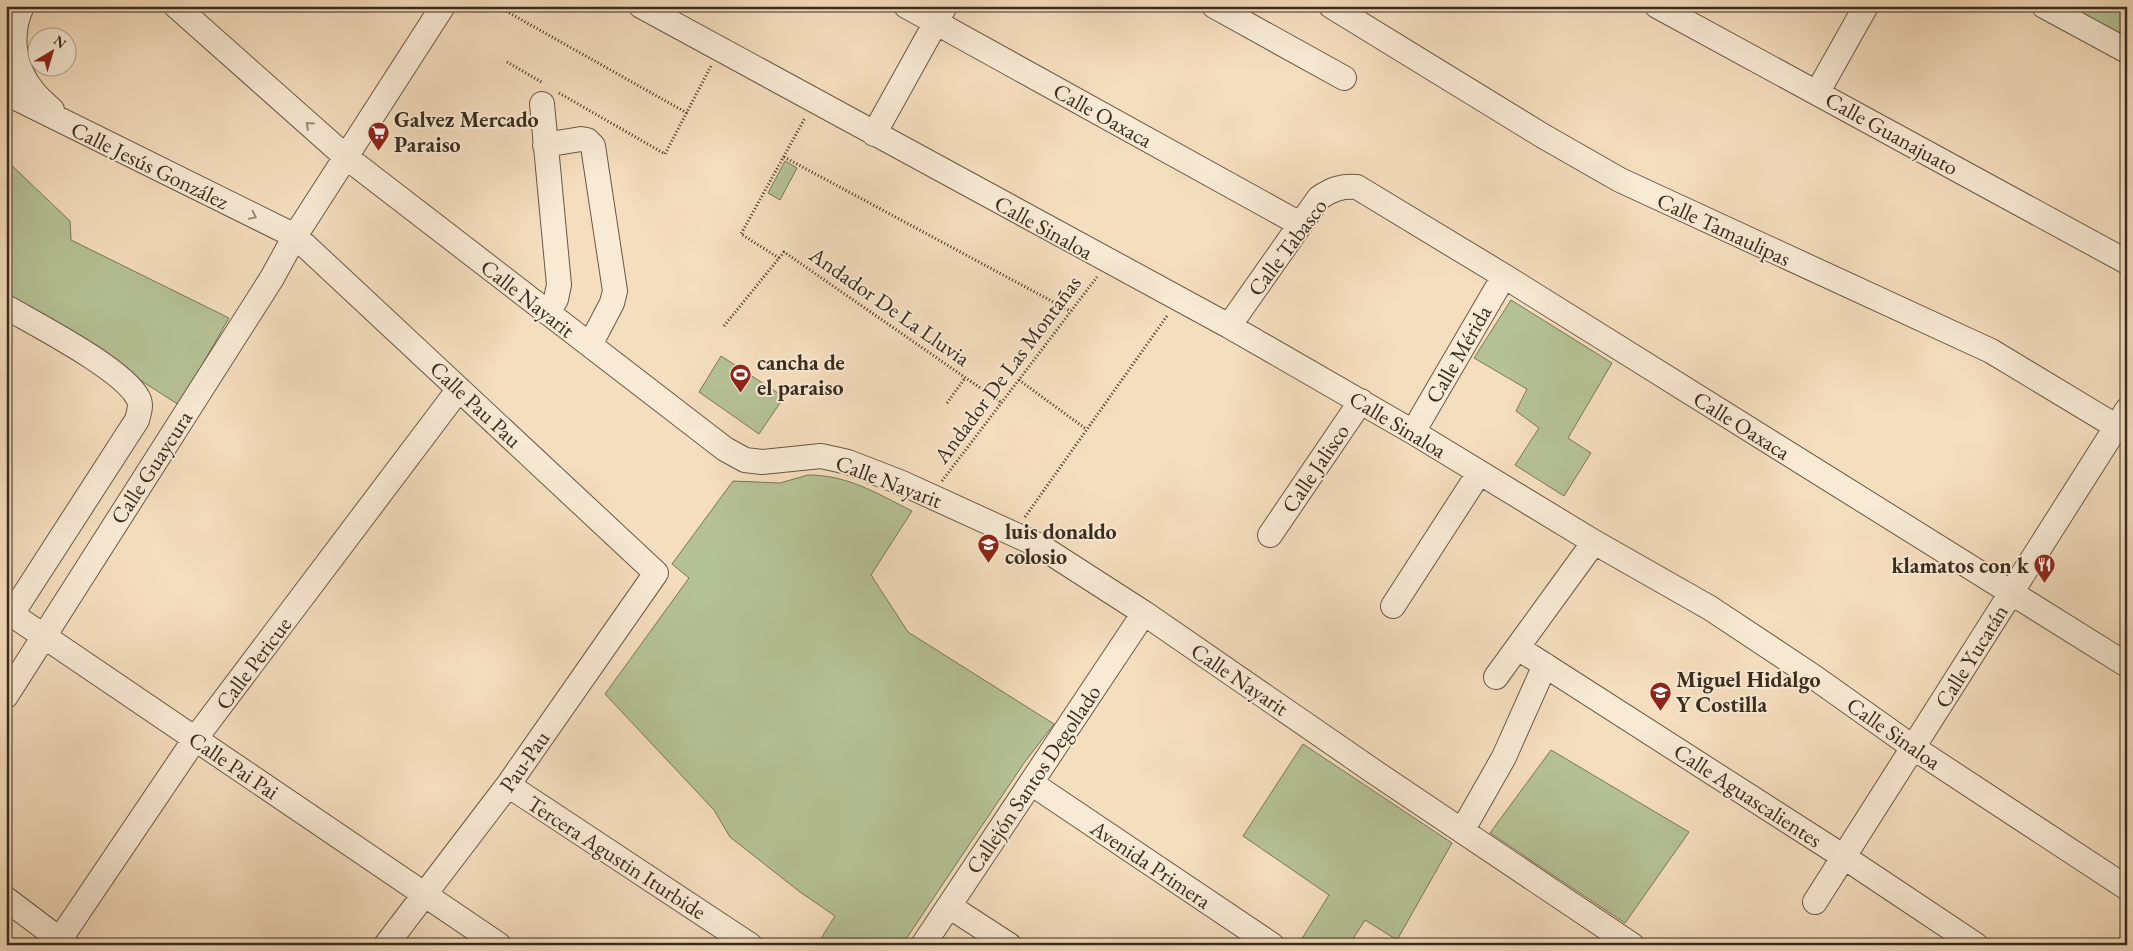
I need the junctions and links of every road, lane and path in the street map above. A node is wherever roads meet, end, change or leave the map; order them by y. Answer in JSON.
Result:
{"nodes":[{"id":1,"x":176,"y":6,"type":"edge"},
{"id":2,"x":443,"y":6,"type":"edge"},
{"id":3,"x":497,"y":6,"type":"edge"},
{"id":4,"x":641,"y":6,"type":"edge"},
{"id":5,"x":906,"y":6,"type":"edge"},
{"id":6,"x":1214,"y":6,"type":"edge"},
{"id":7,"x":1331,"y":6,"type":"edge"},
{"id":8,"x":1656,"y":6,"type":"edge"},
{"id":9,"x":1866,"y":6,"type":"edge"},
{"id":10,"x":2044,"y":6,"type":"edge"},
{"id":11,"x":15,"y":11,"type":"edge"},
{"id":12,"x":940,"y":14,"type":"edge"},
{"id":13,"x":720,"y":50,"type":"junction"},
{"id":14,"x":2127,"y":51,"type":"edge"},
{"id":15,"x":507,"y":62,"type":"dead end"},
{"id":16,"x":1344,"y":78,"type":"dead end"},
{"id":17,"x":6,"y":93,"type":"edge"},
{"id":18,"x":1817,"y":93,"type":"junction"},
{"id":19,"x":549,"y":94,"type":"junction"},
{"id":20,"x":687,"y":112,"type":"junction"},
{"id":21,"x":806,"y":116,"type":"dead end"},
{"id":22,"x":68,"y":125,"type":"junction"},
{"id":23,"x":874,"y":134,"type":"junction"},
{"id":24,"x":545,"y":145,"type":"junction"},
{"id":25,"x":346,"y":157,"type":"junction"},
{"id":26,"x":784,"y":157,"type":"junction"},
{"id":27,"x":1357,"y":187,"type":"joint"},
{"id":28,"x":1300,"y":224,"type":"junction"},
{"id":29,"x":295,"y":236,"type":"junction"},
{"id":30,"x":779,"y":258,"type":"junction"},
{"id":31,"x":1108,"y":262,"type":"junction"},
{"id":32,"x":2127,"y":262,"type":"edge"},
{"id":33,"x":1504,"y":276,"type":"junction"},
{"id":34,"x":6,"y":307,"type":"edge"},
{"id":35,"x":1070,"y":311,"type":"junction"},
{"id":36,"x":548,"y":313,"type":"junction"},
{"id":37,"x":1168,"y":315,"type":"dead end"},
{"id":38,"x":724,"y":326,"type":"dead end"},
{"id":39,"x":1228,"y":326,"type":"junction"},
{"id":40,"x":590,"y":345,"type":"junction"},
{"id":41,"x":965,"y":378,"type":"junction"},
{"id":42,"x":1019,"y":380,"type":"junction"},
{"id":43,"x":459,"y":390,"type":"junction"},
{"id":44,"x":1360,"y":401,"type":"junction"},
{"id":45,"x":947,"y":403,"type":"dead end"},
{"id":46,"x":1002,"y":404,"type":"junction"},
{"id":47,"x":2123,"y":424,"type":"edge"},
{"id":48,"x":1086,"y":429,"type":"junction"},
{"id":49,"x":1413,"y":432,"type":"junction"},
{"id":50,"x":1479,"y":473,"type":"junction"},
{"id":51,"x":931,"y":495,"type":"junction"},
{"id":52,"x":1024,"y":518,"type":"dead end"},
{"id":53,"x":1270,"y":535,"type":"dead end"},
{"id":54,"x":1594,"y":542,"type":"junction"},
{"id":55,"x":656,"y":573,"type":"joint"},
{"id":56,"x":2010,"y":593,"type":"junction"},
{"id":57,"x":1393,"y":606,"type":"dead end"},
{"id":58,"x":1144,"y":613,"type":"junction"},
{"id":59,"x":44,"y":636,"type":"junction"},
{"id":60,"x":1518,"y":648,"type":"junction"},
{"id":61,"x":1545,"y":665,"type":"junction"},
{"id":62,"x":2127,"y":665,"type":"edge"},
{"id":63,"x":1496,"y":677,"type":"dead end"},
{"id":64,"x":6,"y":696,"type":"edge"},
{"id":65,"x":195,"y":739,"type":"junction"},
{"id":66,"x":1914,"y":748,"type":"junction"},
{"id":67,"x":1031,"y":783,"type":"junction"},
{"id":68,"x":508,"y":785,"type":"junction"},
{"id":69,"x":1462,"y":831,"type":"junction"},
{"id":70,"x":1844,"y":857,"type":"junction"},
{"id":71,"x":2127,"y":888,"type":"edge"},
{"id":72,"x":424,"y":894,"type":"junction"},
{"id":73,"x":6,"y":899,"type":"edge"},
{"id":74,"x":1815,"y":902,"type":"dead end"},
{"id":75,"x":949,"y":906,"type":"junction"},
{"id":76,"x":61,"y":943,"type":"edge"},
{"id":77,"x":386,"y":945,"type":"edge"},
{"id":78,"x":499,"y":945,"type":"edge"},
{"id":79,"x":750,"y":945,"type":"edge"},
{"id":80,"x":923,"y":945,"type":"edge"},
{"id":81,"x":1009,"y":945,"type":"edge"},
{"id":82,"x":1272,"y":945,"type":"edge"},
{"id":83,"x":1632,"y":945,"type":"edge"},
{"id":84,"x":1976,"y":945,"type":"edge"}],
"edges":[{"from":25,"to":1,"type":"street","name":"Calle Nayarit","one_way":true},
{"from":2,"to":25,"type":"street"},
{"from":3,"to":20,"type":"path"},
{"from":4,"to":13,"type":"street","name":"Calle Sinaloa"},
{"from":5,"to":12,"type":"street","name":"Calle Oaxaca"},
{"from":6,"to":16,"type":"street"},
{"from":7,"to":47,"type":"street","name":"Calle Tamaulipas"},
{"from":8,"to":18,"type":"street","name":"Calle Guanajuato"},
{"from":9,"to":18,"type":"street"},
{"from":10,"to":14,"type":"street"},
{"from":11,"to":22,"type":"street"},
{"from":12,"to":23,"type":"street"},
{"from":12,"to":28,"type":"street","name":"Calle Oaxaca"},
{"from":13,"to":20,"type":"path"},
{"from":13,"to":23,"type":"street","name":"Calle Sinaloa"},
{"from":15,"to":19,"type":"path"},
{"from":17,"to":22,"type":"street","name":"Calle Jesús González"},
{"from":18,"to":32,"type":"street","name":"Calle Guanajuato"},
{"from":19,"to":20,"type":"path"},
{"from":19,"to":24,"type":"street"},
{"from":21,"to":26,"type":"path"},
{"from":22,"to":29,"type":"street","name":"Calle Jesús González","one_way":true},
{"from":23,"to":31,"type":"street","name":"Calle Sinaloa"},
{"from":24,"to":36,"type":"street"},
{"from":24,"to":40,"type":"street"},
{"from":25,"to":29,"type":"street","name":"Calle Guaycura"},
{"from":25,"to":36,"type":"street","name":"Calle Nayarit"},
{"from":26,"to":30,"type":"path"},
{"from":26,"to":35,"type":"path"},
{"from":27,"to":28,"type":"street","name":"Calle Tabasco"},
{"from":27,"to":33,"type":"street","name":"Calle Oaxaca"},
{"from":28,"to":39,"type":"street","name":"Calle Tabasco"},
{"from":29,"to":43,"type":"street","name":"Calle Pau Pau"},
{"from":29,"to":59,"type":"street","name":"Calle Guaycura"},
{"from":30,"to":38,"type":"path"},
{"from":30,"to":41,"type":"path","name":"Andador De La Lluvia"},
{"from":31,"to":35,"type":"path","name":"Andador De Las Montañas"},
{"from":31,"to":39,"type":"street","name":"Calle Sinaloa"},
{"from":33,"to":49,"type":"street","name":"Calle Mérida"},
{"from":33,"to":56,"type":"street","name":"Calle Oaxaca"},
{"from":34,"to":59,"type":"street","name":"Calle Pai Pai"},
{"from":35,"to":42,"type":"path","name":"Andador De Las Montañas"},
{"from":36,"to":40,"type":"street","name":"Calle Nayarit"},
{"from":37,"to":48,"type":"path"},
{"from":39,"to":44,"type":"street","name":"Calle Sinaloa"},
{"from":40,"to":51,"type":"street","name":"Calle Nayarit"},
{"from":41,"to":45,"type":"path"},
{"from":41,"to":46,"type":"path","name":"Andador De La Lluvia"},
{"from":42,"to":46,"type":"path","name":"Andador De Las Montañas"},
{"from":42,"to":48,"type":"path"},
{"from":43,"to":55,"type":"street","name":"Calle Pau Pau"},
{"from":43,"to":65,"type":"street","name":"Calle Pericue"},
{"from":44,"to":49,"type":"street","name":"Calle Sinaloa"},
{"from":44,"to":53,"type":"street","name":"Calle Jalisco"},
{"from":46,"to":51,"type":"path","name":"Andador De Las Montañas"},
{"from":47,"to":56,"type":"street","name":"Calle Yucatán"},
{"from":48,"to":52,"type":"path"},
{"from":49,"to":50,"type":"street","name":"Calle Sinaloa"},
{"from":50,"to":54,"type":"street","name":"Calle Sinaloa"},
{"from":50,"to":57,"type":"street"},
{"from":51,"to":58,"type":"street","name":"Calle Nayarit"},
{"from":54,"to":60,"type":"street"},
{"from":54,"to":66,"type":"street","name":"Calle Sinaloa"},
{"from":55,"to":68,"type":"street","name":"Pau-Pau"},
{"from":56,"to":62,"type":"street","name":"Calle Oaxaca"},
{"from":56,"to":66,"type":"street","name":"Calle Yucatán"},
{"from":58,"to":67,"type":"street","name":"Callejón Santos Degollado"},
{"from":58,"to":69,"type":"street","name":"Calle Nayarit"},
{"from":59,"to":64,"type":"street","name":"Calle Guaycura"},
{"from":59,"to":65,"type":"street","name":"Calle Pai Pai"},
{"from":60,"to":61,"type":"street","name":"Calle Aguascalientes"},
{"from":60,"to":63,"type":"street"},
{"from":61,"to":69,"type":"street"},
{"from":61,"to":70,"type":"street","name":"Calle Aguascalientes"},
{"from":65,"to":72,"type":"street","name":"Calle Pai Pai"},
{"from":65,"to":76,"type":"street","name":"Calle Pericue"},
{"from":66,"to":70,"type":"street","name":"Calle Yucatán"},
{"from":66,"to":71,"type":"street","name":"Calle Sinaloa"},
{"from":67,"to":75,"type":"street","name":"Callejón Santos Degollado"},
{"from":67,"to":82,"type":"street","name":"Avenida Primera"},
{"from":68,"to":72,"type":"street","name":"Pau-Pau"},
{"from":68,"to":79,"type":"street","name":"Tercera Agustin Iturbide"},
{"from":69,"to":83,"type":"street","name":"Calle Nayarit"},
{"from":70,"to":74,"type":"street","name":"Calle Yucatán"},
{"from":70,"to":84,"type":"street","name":"Calle Aguascalientes"},
{"from":72,"to":77,"type":"street","name":"Pau-Pau"},
{"from":72,"to":78,"type":"street","name":"Calle Pai Pai"},
{"from":73,"to":76,"type":"street"},
{"from":75,"to":80,"type":"street","name":"Callejón Santos Degollado"},
{"from":75,"to":81,"type":"street"}]}
